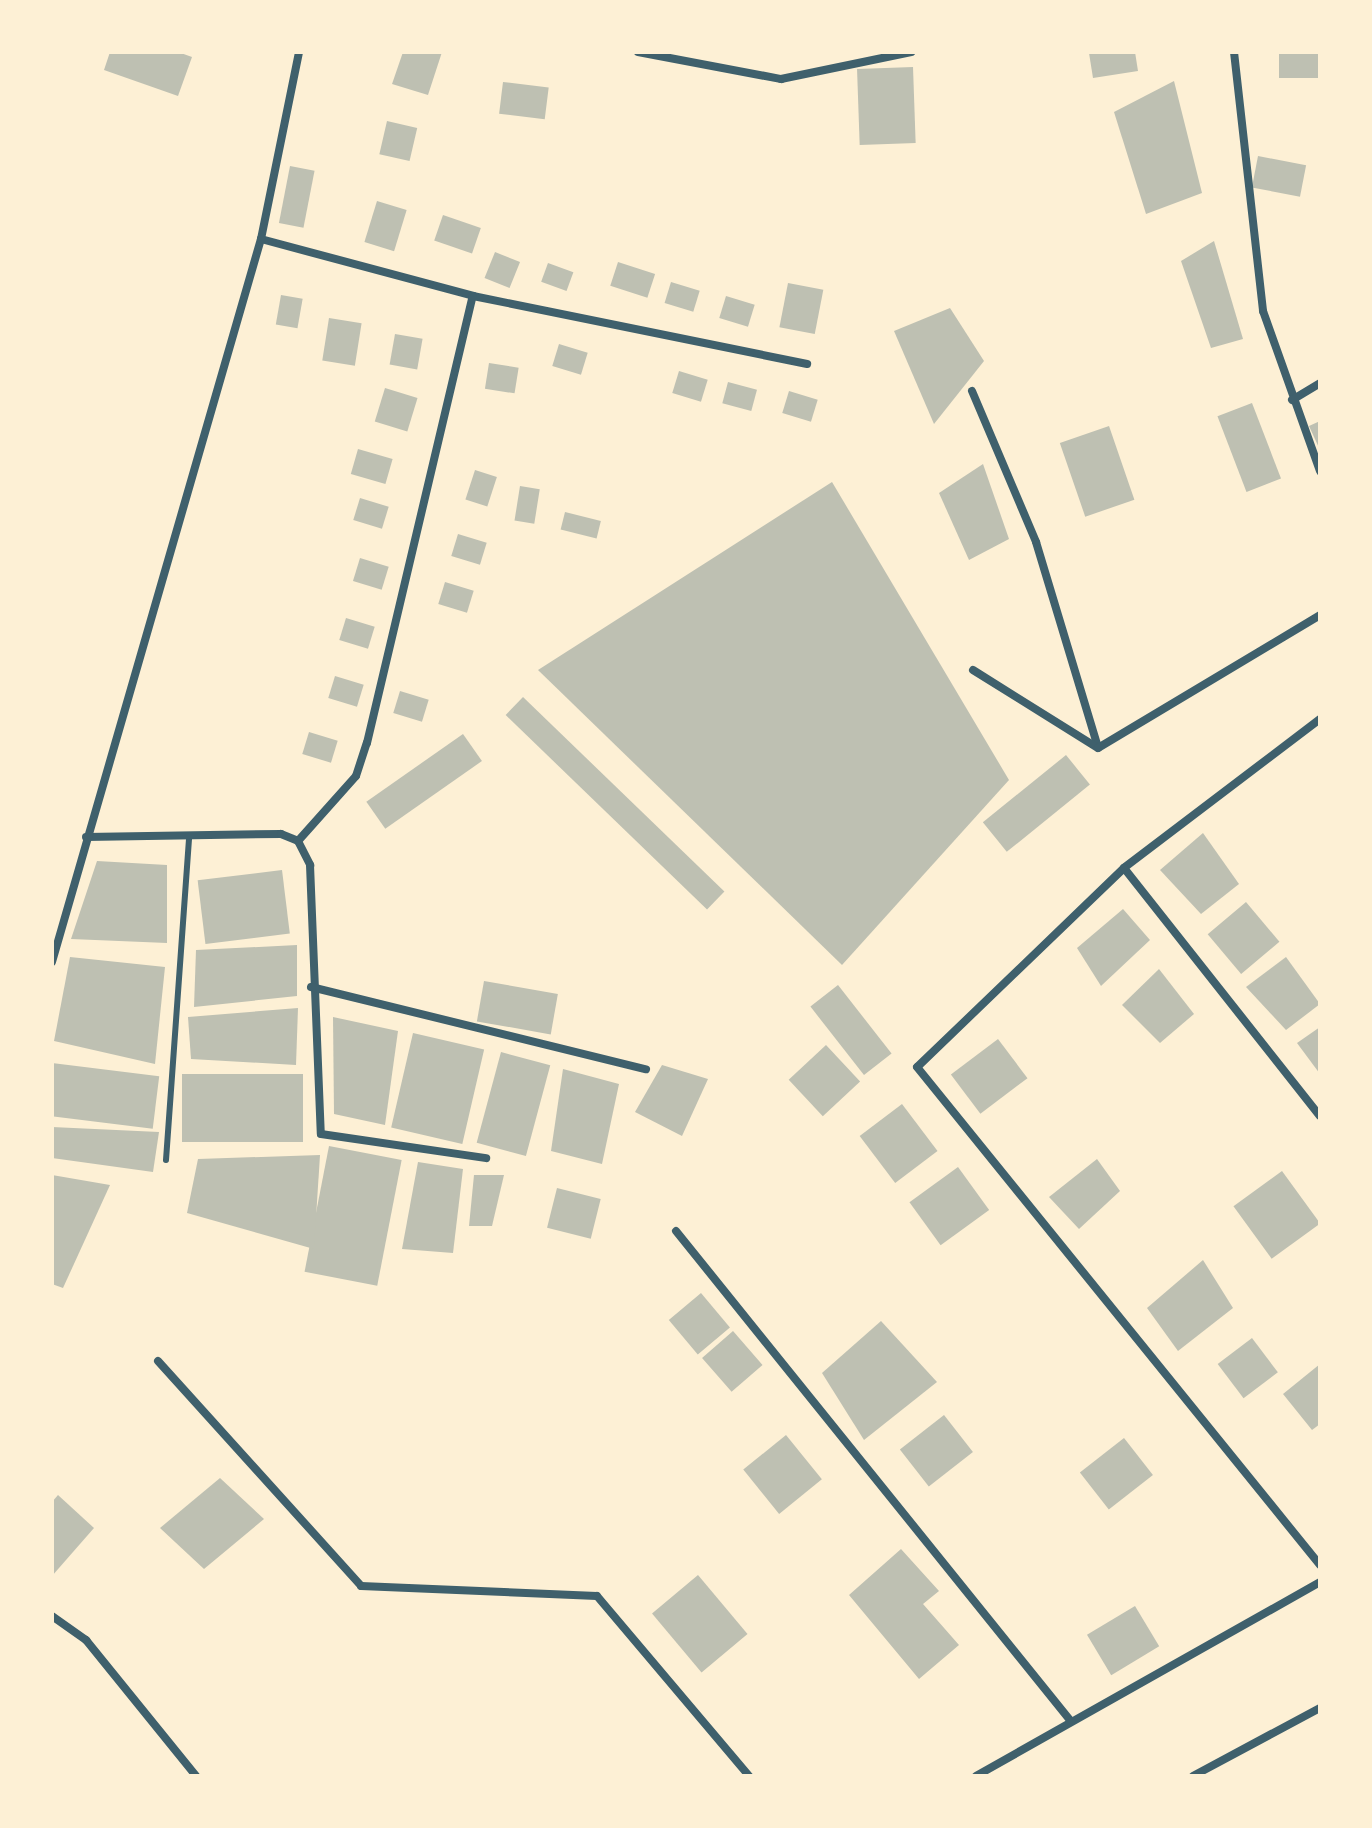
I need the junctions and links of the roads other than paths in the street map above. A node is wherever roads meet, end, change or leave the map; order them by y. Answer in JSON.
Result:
{"nodes":[{"id":1,"x":299,"y":52,"type":"edge"},
{"id":2,"x":638,"y":52,"type":"edge"},
{"id":3,"x":911,"y":52,"type":"edge"},
{"id":4,"x":1234,"y":52,"type":"edge"},
{"id":5,"x":261,"y":239,"type":"junction"},
{"id":6,"x":473,"y":296,"type":"junction"},
{"id":7,"x":807,"y":364,"type":"dead end"},
{"id":8,"x":1320,"y":383,"type":"edge"},
{"id":9,"x":972,"y":391,"type":"dead end"},
{"id":10,"x":1292,"y":400,"type":"junction"},
{"id":11,"x":1320,"y":471,"type":"edge"},
{"id":12,"x":1320,"y":615,"type":"edge"},
{"id":13,"x":973,"y":670,"type":"dead end"},
{"id":14,"x":1320,"y":719,"type":"edge"},
{"id":15,"x":1098,"y":748,"type":"junction"},
{"id":16,"x":189,"y":836,"type":"junction"},
{"id":17,"x":86,"y":837,"type":"junction"},
{"id":18,"x":298,"y":841,"type":"junction"},
{"id":19,"x":1124,"y":868,"type":"junction"},
{"id":20,"x":52,"y":962,"type":"edge"},
{"id":21,"x":311,"y":987,"type":"junction"},
{"id":22,"x":646,"y":1069,"type":"dead end"},
{"id":23,"x":1320,"y":1116,"type":"edge"},
{"id":24,"x":486,"y":1158,"type":"dead end"},
{"id":25,"x":166,"y":1160,"type":"dead end"},
{"id":26,"x":676,"y":1231,"type":"dead end"},
{"id":27,"x":158,"y":1361,"type":"dead end"},
{"id":28,"x":1320,"y":1565,"type":"edge"},
{"id":29,"x":1320,"y":1582,"type":"edge"},
{"id":30,"x":52,"y":1616,"type":"edge"},
{"id":31,"x":1320,"y":1708,"type":"edge"},
{"id":32,"x":1069,"y":1719,"type":"junction"},
{"id":33,"x":196,"y":1776,"type":"edge"},
{"id":34,"x":749,"y":1776,"type":"edge"},
{"id":35,"x":976,"y":1776,"type":"edge"},
{"id":36,"x":1193,"y":1776,"type":"edge"}],
"edges":[{"from":1,"to":5,"type":"street"},
{"from":2,"to":3,"type":"street"},
{"from":4,"to":10,"type":"street"},
{"from":5,"to":6,"type":"street"},
{"from":5,"to":17,"type":"street"},
{"from":6,"to":7,"type":"street"},
{"from":6,"to":18,"type":"street"},
{"from":8,"to":10,"type":"street"},
{"from":9,"to":15,"type":"street"},
{"from":10,"to":11,"type":"street"},
{"from":12,"to":15,"type":"street"},
{"from":13,"to":15,"type":"street"},
{"from":14,"to":19,"type":"street"},
{"from":16,"to":17,"type":"street"},
{"from":16,"to":18,"type":"street"},
{"from":16,"to":25,"type":"lane"},
{"from":17,"to":20,"type":"street"},
{"from":18,"to":21,"type":"street"},
{"from":19,"to":23,"type":"street"},
{"from":19,"to":28,"type":"street"},
{"from":21,"to":22,"type":"street"},
{"from":21,"to":24,"type":"street"},
{"from":26,"to":32,"type":"street"},
{"from":27,"to":34,"type":"street"},
{"from":29,"to":32,"type":"street"},
{"from":30,"to":33,"type":"street"},
{"from":31,"to":36,"type":"street"},
{"from":32,"to":35,"type":"street"}]}
